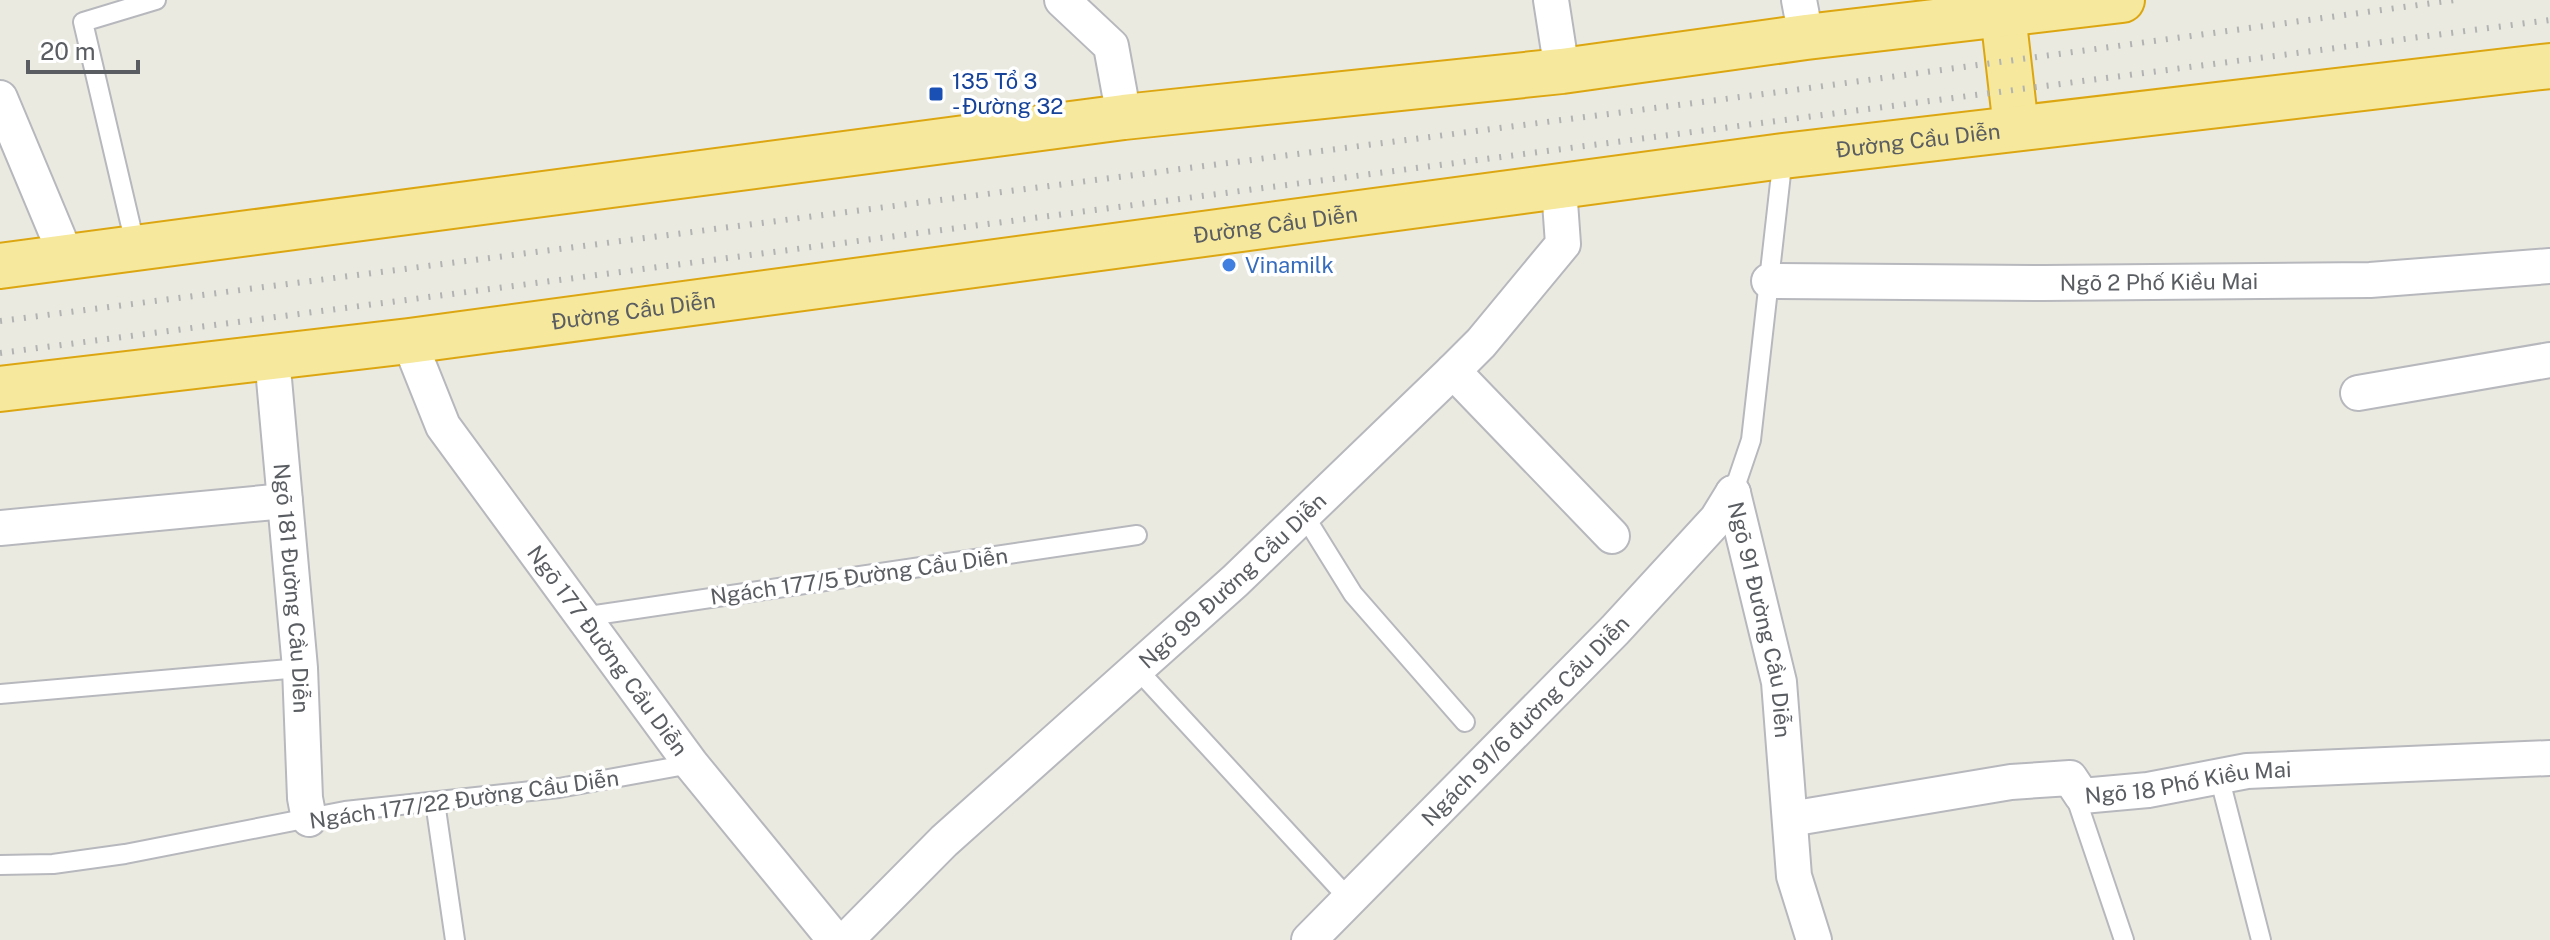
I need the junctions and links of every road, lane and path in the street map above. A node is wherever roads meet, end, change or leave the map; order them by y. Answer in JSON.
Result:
{"nodes":[{"id":1,"x":156,"y":0,"type":"edge"},
{"id":2,"x":1062,"y":0,"type":"edge"},
{"id":3,"x":1551,"y":0,"type":"edge"},
{"id":4,"x":2119,"y":0,"type":"edge"},
{"id":5,"x":1948,"y":10,"type":"edge"},
{"id":6,"x":2003,"y":14,"type":"junction"},
{"id":7,"x":1803,"y":19,"type":"edge"},
{"id":8,"x":2550,"y":66,"type":"edge"},
{"id":9,"x":1562,"y":71,"type":"junction"},
{"id":10,"x":0,"y":98,"type":"edge"},
{"id":11,"x":1124,"y":117,"type":"junction"},
{"id":12,"x":2016,"y":128,"type":"junction"},
{"id":13,"x":1783,"y":156,"type":"junction"},
{"id":14,"x":1559,"y":188,"type":"junction"},
{"id":15,"x":136,"y":248,"type":"junction"},
{"id":16,"x":67,"y":258,"type":"junction"},
{"id":17,"x":0,"y":266,"type":"edge"},
{"id":18,"x":2550,"y":266,"type":"edge"},
{"id":19,"x":1769,"y":281,"type":"junction"},
{"id":20,"x":409,"y":341,"type":"junction"},
{"id":21,"x":272,"y":357,"type":"junction"},
{"id":22,"x":2550,"y":360,"type":"edge"},
{"id":23,"x":1453,"y":371,"type":"junction"},
{"id":24,"x":0,"y":389,"type":"edge"},
{"id":25,"x":2358,"y":393,"type":"dead end"},
{"id":26,"x":1733,"y":493,"type":"junction"},
{"id":27,"x":285,"y":501,"type":"junction"},
{"id":28,"x":1304,"y":515,"type":"junction"},
{"id":29,"x":0,"y":528,"type":"edge"},
{"id":30,"x":1137,"y":535,"type":"dead end"},
{"id":31,"x":1612,"y":536,"type":"dead end"},
{"id":32,"x":582,"y":617,"type":"junction"},
{"id":33,"x":300,"y":668,"type":"junction"},
{"id":34,"x":1137,"y":669,"type":"junction"},
{"id":35,"x":0,"y":694,"type":"edge"},
{"id":36,"x":1465,"y":722,"type":"dead end"},
{"id":37,"x":2550,"y":758,"type":"edge"},
{"id":38,"x":691,"y":764,"type":"junction"},
{"id":39,"x":2219,"y":776,"type":"junction"},
{"id":40,"x":2070,"y":778,"type":"junction"},
{"id":41,"x":435,"y":802,"type":"junction"},
{"id":42,"x":309,"y":819,"type":"junction"},
{"id":43,"x":1790,"y":819,"type":"junction"},
{"id":44,"x":0,"y":865,"type":"edge"},
{"id":45,"x":1350,"y":900,"type":"junction"},
{"id":46,"x":455,"y":940,"type":"edge"},
{"id":47,"x":835,"y":940,"type":"edge"},
{"id":48,"x":846,"y":940,"type":"edge"},
{"id":49,"x":1309,"y":940,"type":"edge"},
{"id":50,"x":1814,"y":940,"type":"edge"},
{"id":51,"x":2124,"y":940,"type":"edge"},
{"id":52,"x":2261,"y":940,"type":"edge"}],
"edges":[{"from":1,"to":15,"type":"lane"},
{"from":2,"to":11,"type":"street"},
{"from":3,"to":9,"type":"street"},
{"from":4,"to":6,"type":"highway"},
{"from":5,"to":6,"type":"highway"},
{"from":5,"to":7,"type":"highway"},
{"from":6,"to":12,"type":"highway"},
{"from":7,"to":9,"type":"highway"},
{"from":8,"to":12,"type":"highway","name":"Đường Cầu Diễn"},
{"from":9,"to":11,"type":"highway"},
{"from":10,"to":16,"type":"street"},
{"from":11,"to":15,"type":"highway"},
{"from":12,"to":13,"type":"highway","name":"Đường Cầu Diễn"},
{"from":13,"to":14,"type":"highway","name":"Đường Cầu Diễn"},
{"from":13,"to":19,"type":"lane","name":"Ngõ 91 Đường Cầu Diễn"},
{"from":14,"to":20,"type":"highway","name":"Đường Cầu Diễn"},
{"from":14,"to":23,"type":"street","name":"Ngõ 99 Đường Cầu Diễn"},
{"from":15,"to":16,"type":"highway"},
{"from":16,"to":17,"type":"highway"},
{"from":18,"to":19,"type":"street","name":"Ngõ 2 Phố Kiều Mai"},
{"from":19,"to":26,"type":"lane","name":"Ngõ 91 Đường Cầu Diễn"},
{"from":20,"to":21,"type":"highway","name":"Đường Cầu Diễn"},
{"from":20,"to":32,"type":"street","name":"Ngõ 177 Đường Cầu Diễn"},
{"from":21,"to":24,"type":"highway","name":"Đường Cầu Diễn"},
{"from":21,"to":27,"type":"street","name":"Ngõ 181 Đường Cầu Diễn"},
{"from":22,"to":25,"type":"street"},
{"from":23,"to":28,"type":"street","name":"Ngõ 99 Đường Cầu Diễn"},
{"from":23,"to":31,"type":"street"},
{"from":26,"to":43,"type":"street","name":"Ngõ 91 Đường Cầu Diễn"},
{"from":26,"to":45,"type":"street","name":"Ngách 91/6 đường Cầu Diễn"},
{"from":27,"to":29,"type":"street"},
{"from":27,"to":33,"type":"street","name":"Ngõ 181 Đường Cầu Diễn"},
{"from":28,"to":34,"type":"street","name":"Ngõ 99 Đường Cầu Diễn"},
{"from":28,"to":36,"type":"lane"},
{"from":30,"to":32,"type":"lane","name":"Ngách 177/5 Đường Cầu Diễn"},
{"from":32,"to":38,"type":"street","name":"Ngõ 177 Đường Cầu Diễn"},
{"from":33,"to":35,"type":"lane"},
{"from":33,"to":42,"type":"street","name":"Ngõ 181 Đường Cầu Diễn"},
{"from":34,"to":45,"type":"lane"},
{"from":34,"to":48,"type":"street","name":"Ngõ 99 Đường Cầu Diễn"},
{"from":37,"to":39,"type":"street","name":"Ngõ 18 Phố Kiều Mai"},
{"from":38,"to":41,"type":"lane","name":"Ngách 177/22 Đường Cầu Diễn"},
{"from":38,"to":47,"type":"street","name":"Ngõ 177 Đường Cầu Diễn"},
{"from":39,"to":40,"type":"street","name":"Ngõ 18 Phố Kiều Mai"},
{"from":39,"to":52,"type":"lane"},
{"from":40,"to":43,"type":"street","name":"Ngõ 18 Phố Kiều Mai"},
{"from":40,"to":51,"type":"lane"},
{"from":41,"to":42,"type":"lane","name":"Ngách 177/22 Đường Cầu Diễn"},
{"from":41,"to":46,"type":"lane"},
{"from":42,"to":44,"type":"lane","name":"Ngách 177/22 Đường Cầu Diễn"},
{"from":43,"to":50,"type":"street","name":"Ngõ 91 Đường Cầu Diễn"},
{"from":45,"to":49,"type":"street","name":"Ngách 91/6 đường Cầu Diễn"}]}
